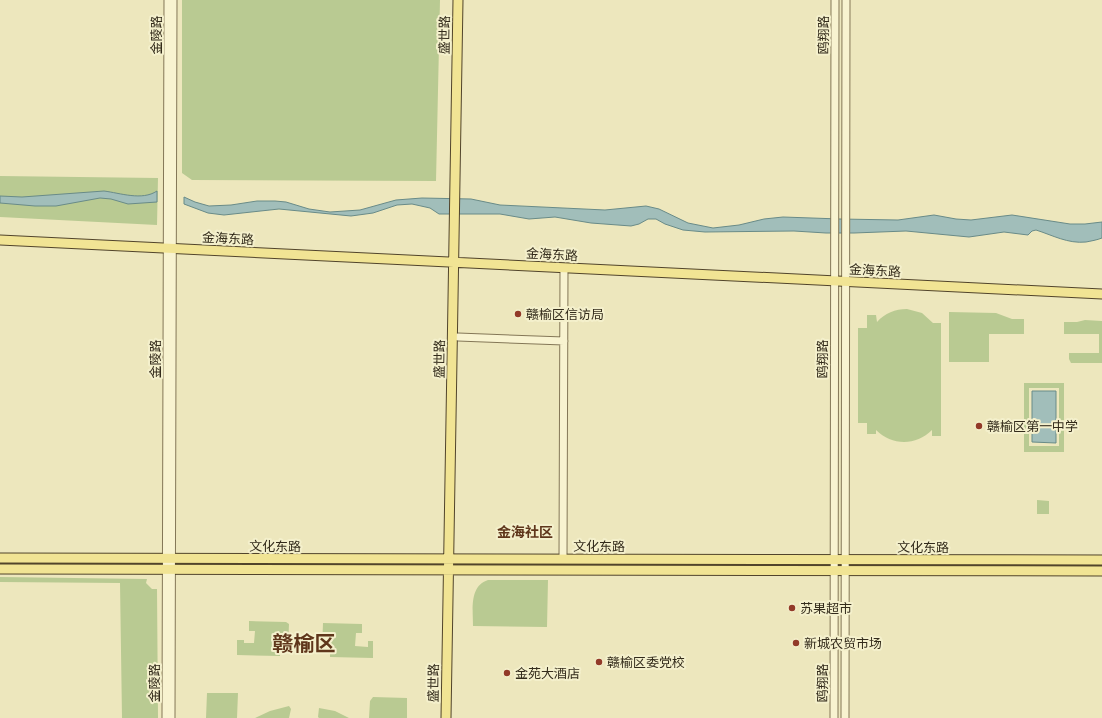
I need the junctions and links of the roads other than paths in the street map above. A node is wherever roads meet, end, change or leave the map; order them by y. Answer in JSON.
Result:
{"nodes":[{"id":1,"x":168,"y":0,"type":"edge"},
{"id":2,"x":173,"y":0,"type":"edge"},
{"id":3,"x":458,"y":0,"type":"edge"},
{"id":4,"x":464,"y":0,"type":"edge"},
{"id":5,"x":835,"y":0,"type":"edge"},
{"id":6,"x":846,"y":0,"type":"edge"},
{"id":7,"x":0,"y":234,"type":"edge"},
{"id":8,"x":0,"y":240,"type":"edge"},
{"id":9,"x":170,"y":245,"type":"junction"},
{"id":10,"x":457,"y":259,"type":"junction"},
{"id":11,"x":564,"y":268,"type":"junction"},
{"id":12,"x":834,"y":278,"type":"junction"},
{"id":13,"x":846,"y":279,"type":"junction"},
{"id":14,"x":1102,"y":288,"type":"edge"},
{"id":15,"x":1102,"y":294,"type":"edge"},
{"id":16,"x":458,"y":337,"type":"junction"},
{"id":17,"x":564,"y":341,"type":"junction"},
{"id":18,"x":0,"y":558,"type":"edge"},
{"id":19,"x":169,"y":559,"type":"junction"},
{"id":20,"x":452,"y":559,"type":"junction"},
{"id":21,"x":563,"y":559,"type":"junction"},
{"id":22,"x":834,"y":559,"type":"junction"},
{"id":23,"x":845,"y":560,"type":"junction"},
{"id":24,"x":1102,"y":560,"type":"edge"},
{"id":25,"x":0,"y":569,"type":"edge"},
{"id":26,"x":169,"y":570,"type":"junction"},
{"id":27,"x":452,"y":570,"type":"junction"},
{"id":28,"x":834,"y":570,"type":"junction"},
{"id":29,"x":845,"y":570,"type":"junction"},
{"id":30,"x":1102,"y":571,"type":"edge"},
{"id":31,"x":166,"y":718,"type":"edge"},
{"id":32,"x":172,"y":718,"type":"edge"},
{"id":33,"x":446,"y":718,"type":"edge"},
{"id":34,"x":452,"y":718,"type":"edge"},
{"id":35,"x":834,"y":718,"type":"edge"},
{"id":36,"x":845,"y":718,"type":"edge"}],
"edges":[{"from":1,"to":9,"type":"street","name":"金陵路"},
{"from":2,"to":9,"type":"street","name":"金陵路"},
{"from":3,"to":10,"type":"main road","name":"盛世路"},
{"from":4,"to":10,"type":"main road","name":"盛世路"},
{"from":5,"to":12,"type":"street","name":"鸥翔路"},
{"from":6,"to":13,"type":"street","name":"鸥翔路"},
{"from":7,"to":9,"type":"main road","name":"金海东路"},
{"from":8,"to":9,"type":"main road","name":"金海东路"},
{"from":9,"to":10,"type":"main road","name":"金海东路"},
{"from":9,"to":19,"type":"street","name":"金陵路"},
{"from":10,"to":11,"type":"main road","name":"金海东路"},
{"from":10,"to":12,"type":"main road","name":"金海东路"},
{"from":10,"to":16,"type":"main road","name":"盛世路"},
{"from":10,"to":20,"type":"main road","name":"盛世路"},
{"from":11,"to":12,"type":"main road","name":"金海东路"},
{"from":11,"to":17,"type":"street"},
{"from":12,"to":13,"type":"main road","name":"金海东路"},
{"from":12,"to":22,"type":"street","name":"鸥翔路"},
{"from":13,"to":14,"type":"main road","name":"金海东路"},
{"from":13,"to":15,"type":"main road","name":"金海东路"},
{"from":13,"to":23,"type":"street","name":"鸥翔路"},
{"from":16,"to":17,"type":"street"},
{"from":16,"to":20,"type":"main road","name":"盛世路"},
{"from":17,"to":21,"type":"street"},
{"from":18,"to":19,"type":"main road","name":"文化东路"},
{"from":19,"to":20,"type":"main road","name":"文化东路"},
{"from":19,"to":26,"type":"street","name":"金陵路"},
{"from":20,"to":21,"type":"main road","name":"文化东路"},
{"from":20,"to":27,"type":"main road","name":"盛世路"},
{"from":21,"to":22,"type":"main road","name":"文化东路"},
{"from":22,"to":23,"type":"main road","name":"文化东路"},
{"from":22,"to":28,"type":"street","name":"鸥翔路"},
{"from":23,"to":24,"type":"main road","name":"文化东路"},
{"from":23,"to":29,"type":"street","name":"鸥翔路"},
{"from":25,"to":26,"type":"main road","name":"文化东路"},
{"from":26,"to":27,"type":"main road","name":"文化东路"},
{"from":26,"to":31,"type":"street","name":"金陵路"},
{"from":26,"to":32,"type":"street","name":"金陵路"},
{"from":27,"to":28,"type":"main road","name":"文化东路"},
{"from":27,"to":33,"type":"main road","name":"盛世路"},
{"from":27,"to":34,"type":"main road","name":"盛世路"},
{"from":28,"to":29,"type":"main road","name":"文化东路"},
{"from":28,"to":35,"type":"street","name":"鸥翔路"},
{"from":29,"to":30,"type":"main road","name":"文化东路"},
{"from":29,"to":36,"type":"street","name":"鸥翔路"}]}
